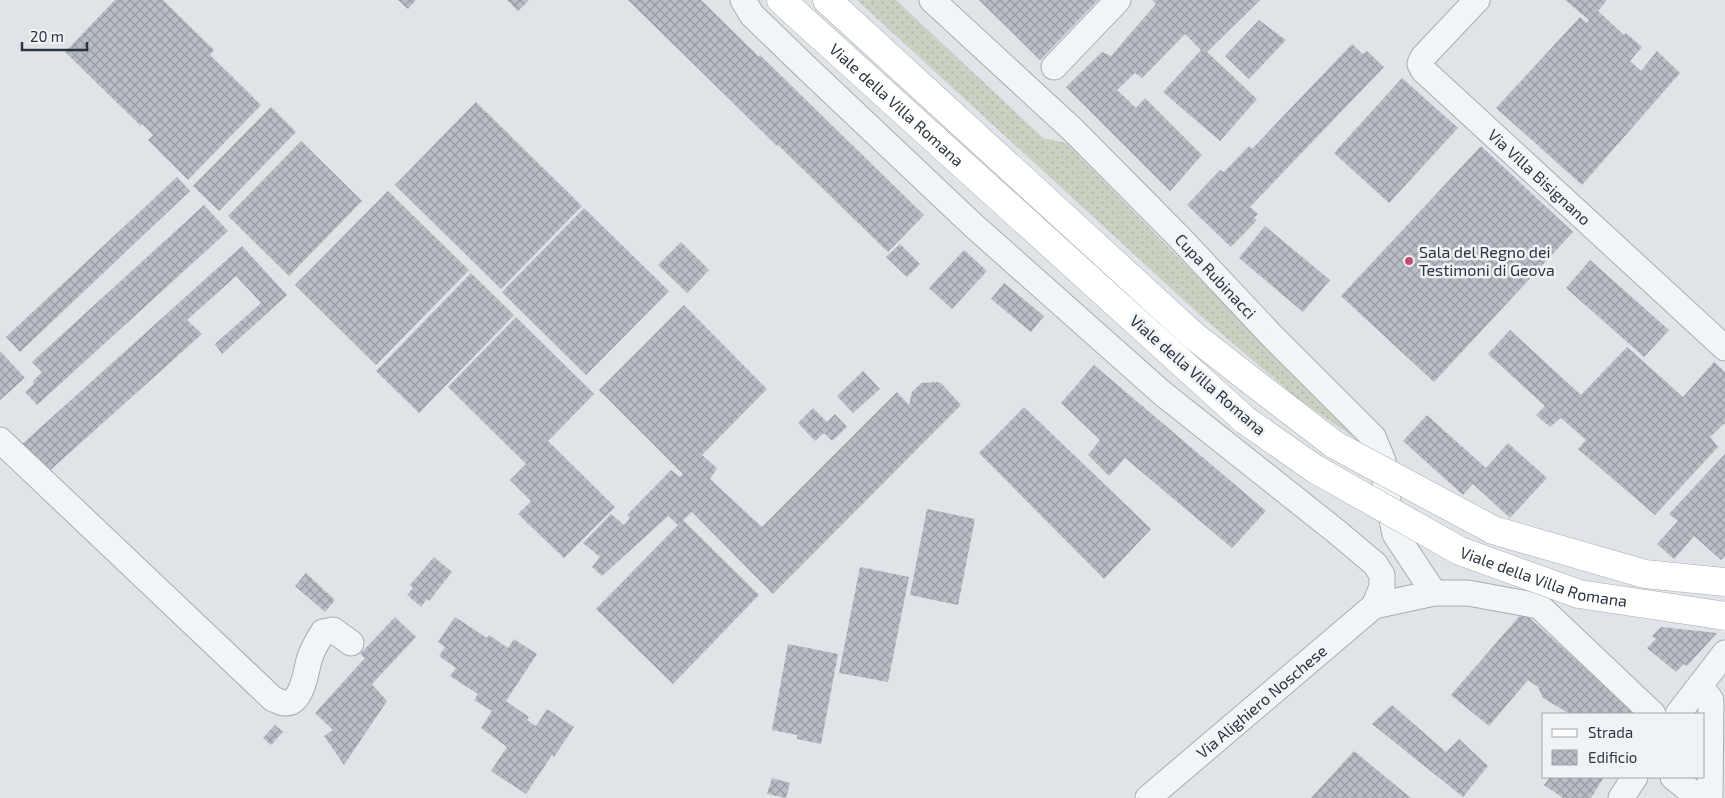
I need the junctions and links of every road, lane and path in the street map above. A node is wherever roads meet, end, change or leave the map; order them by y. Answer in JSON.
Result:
{"nodes":[{"id":1,"x":743,"y":0,"type":"edge"},
{"id":2,"x":781,"y":0,"type":"edge"},
{"id":3,"x":828,"y":0,"type":"edge"},
{"id":4,"x":932,"y":0,"type":"edge"},
{"id":5,"x":1118,"y":0,"type":"edge"},
{"id":6,"x":1477,"y":0,"type":"edge"},
{"id":7,"x":1054,"y":67,"type":"dead end"},
{"id":8,"x":1725,"y":348,"type":"edge"},
{"id":9,"x":0,"y":440,"type":"edge"},
{"id":10,"x":1725,"y":582,"type":"edge"},
{"id":11,"x":1434,"y":593,"type":"junction"},
{"id":12,"x":1374,"y":606,"type":"junction"},
{"id":13,"x":1725,"y":616,"type":"edge"},
{"id":14,"x":351,"y":643,"type":"dead end"},
{"id":15,"x":1724,"y":656,"type":"edge"},
{"id":16,"x":1700,"y":686,"type":"junction"},
{"id":17,"x":1652,"y":713,"type":"edge"},
{"id":18,"x":1679,"y":713,"type":"edge"},
{"id":19,"x":1713,"y":775,"type":"edge"},
{"id":20,"x":1634,"y":778,"type":"edge"},
{"id":21,"x":1674,"y":778,"type":"edge"},
{"id":22,"x":1148,"y":798,"type":"edge"},
{"id":23,"x":1621,"y":798,"type":"edge"},
{"id":24,"x":1700,"y":798,"type":"edge"},
{"id":25,"x":1710,"y":798,"type":"edge"}],
"edges":[{"from":1,"to":12,"type":"street"},
{"from":2,"to":13,"type":"main road","name":"Viale della Villa Romana","bridge":true},
{"from":3,"to":10,"type":"main road","name":"Viale della Villa Romana","bridge":true},
{"from":4,"to":11,"type":"street","name":"Cupa Rubinacci"},
{"from":5,"to":7,"type":"street"},
{"from":6,"to":8,"type":"street","name":"Via Villa Bisignano"},
{"from":9,"to":14,"type":"street"},
{"from":11,"to":12,"type":"street"},
{"from":11,"to":17,"type":"street"},
{"from":12,"to":22,"type":"street","name":"Via Alighiero Noschese"},
{"from":15,"to":16,"type":"street"},
{"from":16,"to":18,"type":"street"},
{"from":16,"to":19,"type":"street"},
{"from":19,"to":25,"type":"street"},
{"from":20,"to":23,"type":"street"},
{"from":21,"to":24,"type":"street"}]}
